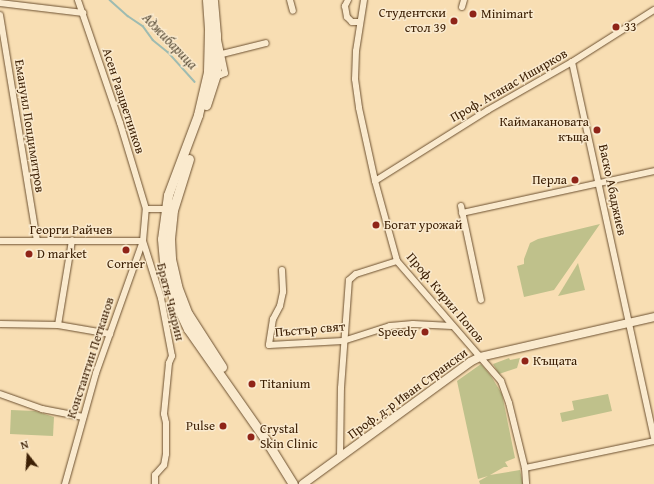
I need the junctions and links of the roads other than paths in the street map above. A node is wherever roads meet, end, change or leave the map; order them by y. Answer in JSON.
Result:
{"nodes":[{"id":1,"x":78,"y":0,"type":"edge"},
{"id":2,"x":207,"y":0,"type":"edge"},
{"id":3,"x":213,"y":0,"type":"edge"},
{"id":4,"x":290,"y":0,"type":"edge"},
{"id":5,"x":348,"y":0,"type":"edge"},
{"id":6,"x":364,"y":0,"type":"edge"},
{"id":7,"x":464,"y":0,"type":"edge"},
{"id":8,"x":0,"y":3,"type":"edge"},
{"id":9,"x":462,"y":7,"type":"dead end"},
{"id":10,"x":654,"y":10,"type":"edge"},
{"id":11,"x":293,"y":11,"type":"dead end"},
{"id":12,"x":83,"y":13,"type":"junction"},
{"id":13,"x":0,"y":15,"type":"edge"},
{"id":14,"x":360,"y":22,"type":"junction"},
{"id":15,"x":216,"y":35,"type":"junction"},
{"id":16,"x":266,"y":43,"type":"dead end"},
{"id":17,"x":222,"y":54,"type":"junction"},
{"id":18,"x":572,"y":62,"type":"junction"},
{"id":19,"x":212,"y":74,"type":"junction"},
{"id":20,"x":654,"y":171,"type":"edge"},
{"id":21,"x":375,"y":181,"type":"junction"},
{"id":22,"x":600,"y":183,"type":"junction"},
{"id":23,"x":460,"y":206,"type":"dead end"},
{"id":24,"x":146,"y":209,"type":"junction"},
{"id":25,"x":170,"y":209,"type":"junction"},
{"id":26,"x":462,"y":213,"type":"junction"},
{"id":27,"x":37,"y":240,"type":"junction"},
{"id":28,"x":72,"y":240,"type":"junction"},
{"id":29,"x":0,"y":241,"type":"edge"},
{"id":30,"x":143,"y":241,"type":"junction"},
{"id":31,"x":397,"y":261,"type":"junction"},
{"id":32,"x":282,"y":270,"type":"dead end"},
{"id":33,"x":481,"y":300,"type":"dead end"},
{"id":34,"x":654,"y":317,"type":"edge"},
{"id":35,"x":629,"y":322,"type":"junction"},
{"id":36,"x":0,"y":324,"type":"edge"},
{"id":37,"x":58,"y":325,"type":"junction"},
{"id":38,"x":452,"y":326,"type":"junction"},
{"id":39,"x":110,"y":334,"type":"junction"},
{"id":40,"x":343,"y":341,"type":"junction"},
{"id":41,"x":480,"y":358,"type":"junction"},
{"id":42,"x":0,"y":394,"type":"edge"},
{"id":43,"x":83,"y":417,"type":"junction"},
{"id":44,"x":654,"y":437,"type":"edge"},
{"id":45,"x":654,"y":441,"type":"edge"},
{"id":46,"x":340,"y":457,"type":"junction"},
{"id":47,"x":525,"y":468,"type":"junction"},
{"id":48,"x":66,"y":484,"type":"edge"},
{"id":49,"x":155,"y":484,"type":"edge"},
{"id":50,"x":293,"y":484,"type":"edge"},
{"id":51,"x":301,"y":484,"type":"edge"},
{"id":52,"x":526,"y":484,"type":"edge"}],
"edges":[{"from":1,"to":12,"type":"street","name":"Асен Разцветников"},
{"from":2,"to":19,"type":"main road"},
{"from":3,"to":15,"type":"main road"},
{"from":4,"to":11,"type":"street"},
{"from":5,"to":14,"type":"street"},
{"from":6,"to":14,"type":"street","name":"Проф. Кирил Попов"},
{"from":7,"to":9,"type":"street"},
{"from":8,"to":12,"type":"street"},
{"from":10,"to":18,"type":"street","name":"Проф. Атанас Иширков"},
{"from":12,"to":24,"type":"street","name":"Асен Разцветников"},
{"from":13,"to":27,"type":"street","name":"Емануил Попдимитров"},
{"from":14,"to":21,"type":"street","name":"Проф. Кирил Попов"},
{"from":15,"to":17,"type":"street"},
{"from":15,"to":19,"type":"main road"},
{"from":16,"to":17,"type":"street"},
{"from":17,"to":19,"type":"street"},
{"from":18,"to":21,"type":"street","name":"Проф. Атанас Иширков"},
{"from":18,"to":22,"type":"street","name":"Васко Абаджиев"},
{"from":19,"to":25,"type":"main road"},
{"from":20,"to":22,"type":"street"},
{"from":21,"to":31,"type":"street","name":"Проф. Кирил Попов"},
{"from":22,"to":26,"type":"street"},
{"from":22,"to":35,"type":"street","name":"Васко Абаджиев"},
{"from":23,"to":26,"type":"street"},
{"from":24,"to":25,"type":"street"},
{"from":24,"to":30,"type":"street","name":"Асен Разцветников"},
{"from":25,"to":50,"type":"main road"},
{"from":25,"to":51,"type":"main road"},
{"from":26,"to":33,"type":"street"},
{"from":27,"to":28,"type":"street","name":"Георги Райчев"},
{"from":27,"to":29,"type":"street","name":"Георги Райчев"},
{"from":28,"to":30,"type":"street","name":"Георги Райчев"},
{"from":28,"to":37,"type":"street"},
{"from":30,"to":39,"type":"street","name":"Константин Петканов"},
{"from":30,"to":49,"type":"street","name":"Братя Чакрин"},
{"from":31,"to":38,"type":"street","name":"Проф. Кирил Попов"},
{"from":31,"to":40,"type":"street"},
{"from":32,"to":40,"type":"street","name":"Пъстър свят"},
{"from":34,"to":35,"type":"street","name":"Проф. д-р Иван Странски"},
{"from":35,"to":41,"type":"street","name":"Проф. д-р Иван Странски"},
{"from":35,"to":44,"type":"street","name":"Васко Абаджиев"},
{"from":36,"to":37,"type":"street"},
{"from":37,"to":39,"type":"street"},
{"from":38,"to":40,"type":"street","name":"Пъстър свят"},
{"from":38,"to":41,"type":"street","name":"Проф. Кирил Попов"},
{"from":39,"to":43,"type":"street","name":"Константин Петканов"},
{"from":40,"to":46,"type":"street"},
{"from":41,"to":46,"type":"street","name":"Проф. д-р Иван Странски"},
{"from":41,"to":47,"type":"street","name":"Проф. Кирил Попов"},
{"from":42,"to":43,"type":"street"},
{"from":43,"to":48,"type":"street","name":"Константин Петканов"},
{"from":45,"to":47,"type":"street"},
{"from":46,"to":51,"type":"street","name":"Проф. д-р Иван Странски"},
{"from":47,"to":52,"type":"street","name":"Проф. Кирил Попов"}]}
